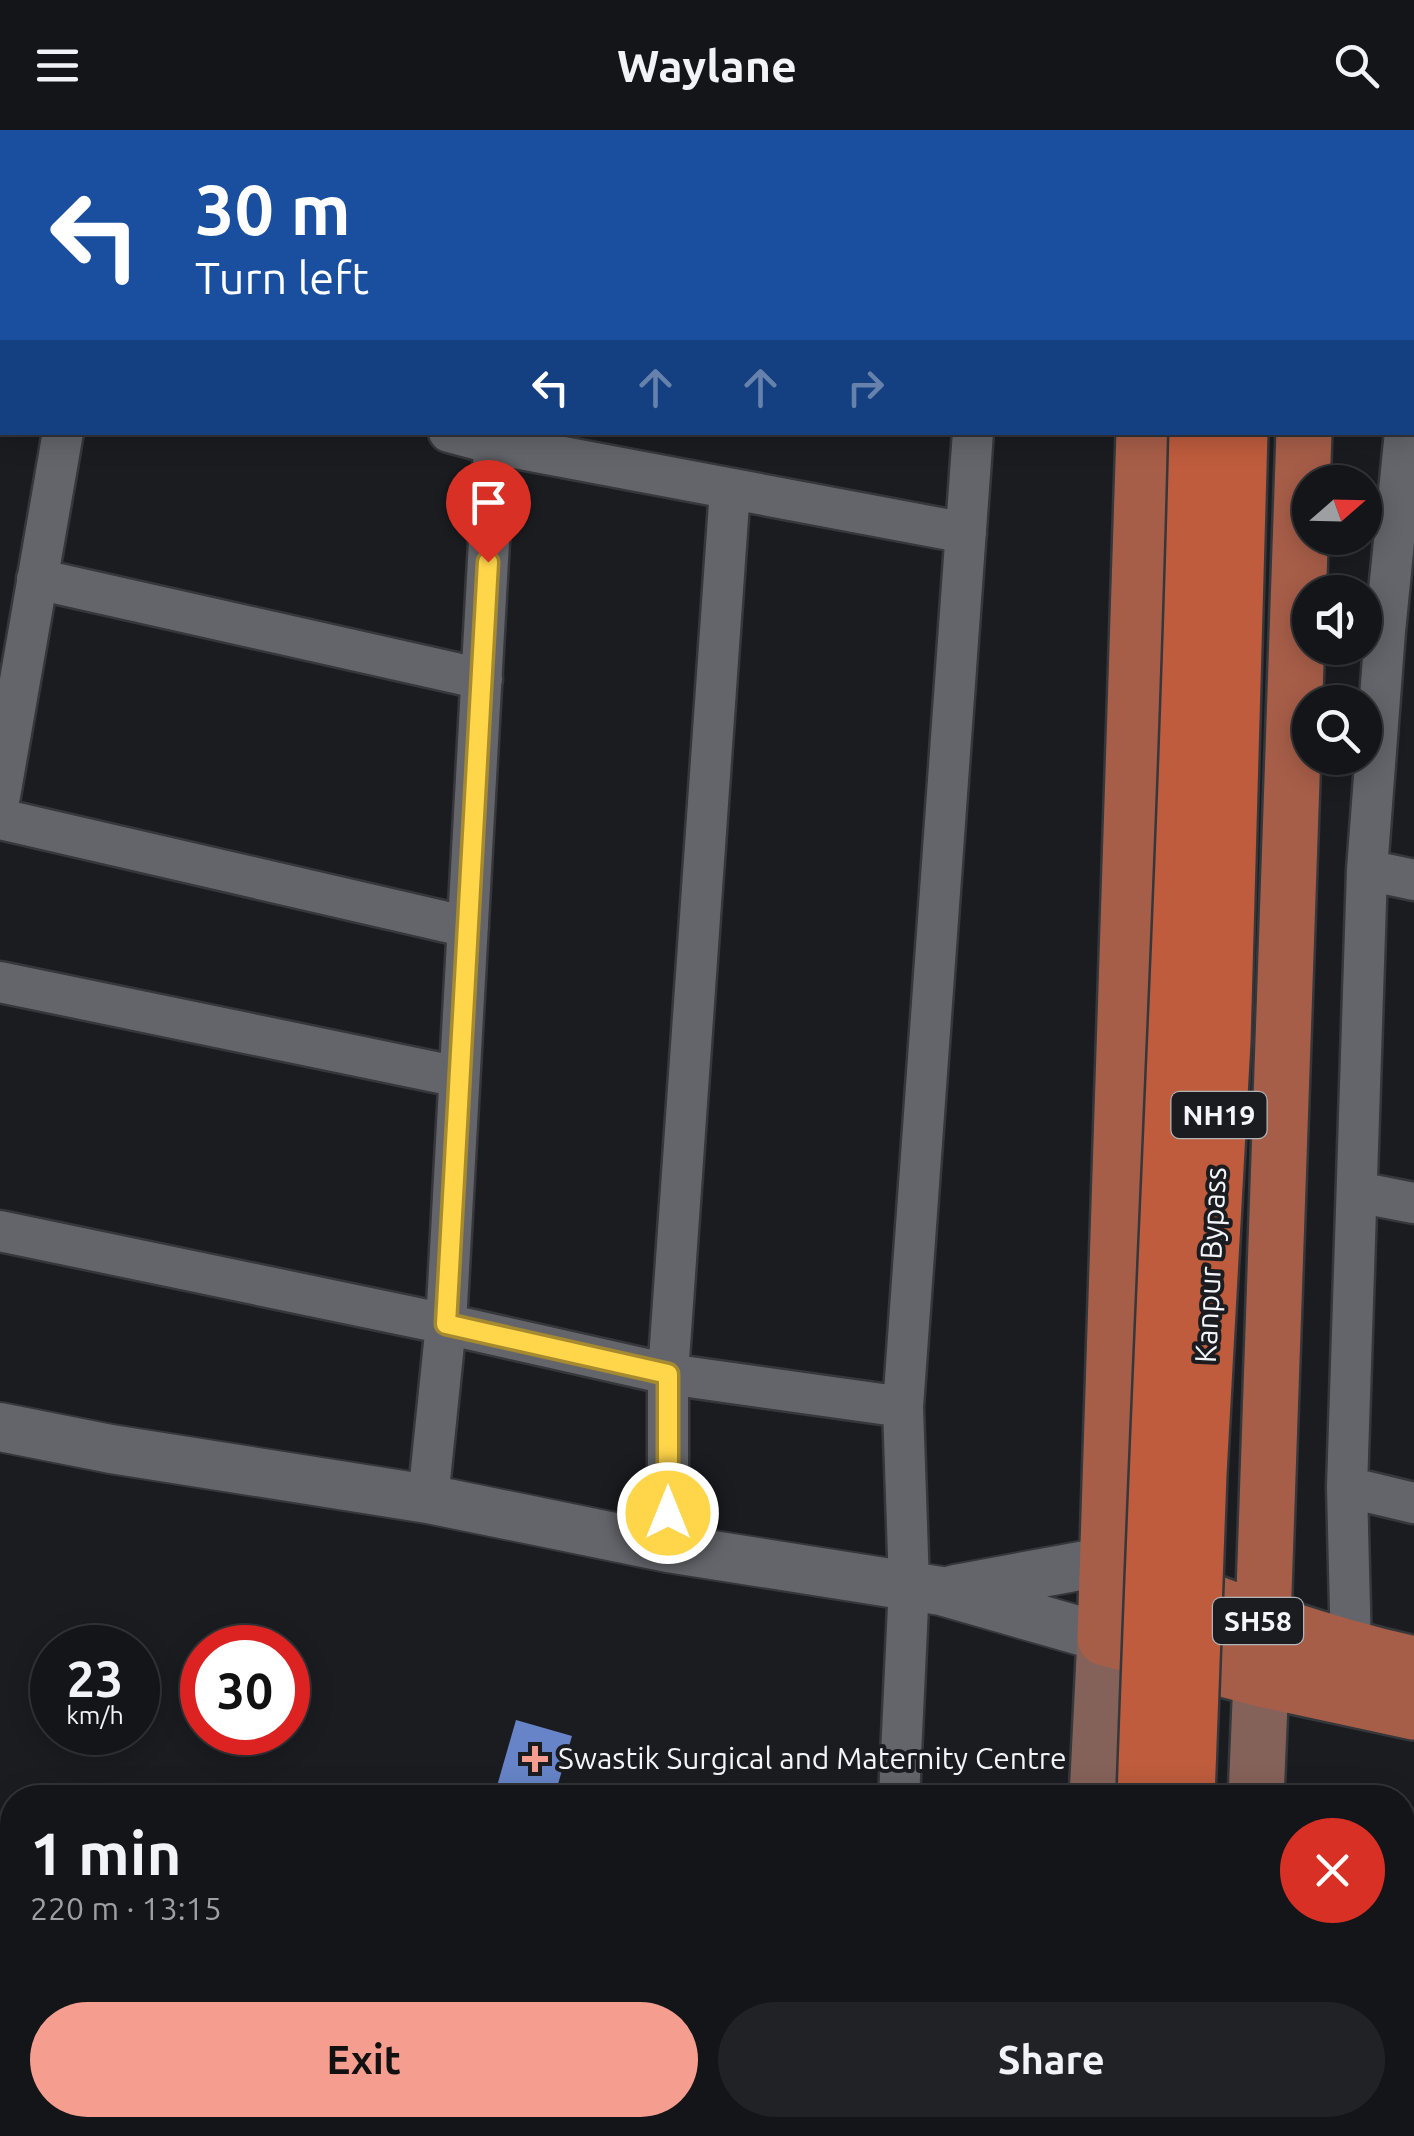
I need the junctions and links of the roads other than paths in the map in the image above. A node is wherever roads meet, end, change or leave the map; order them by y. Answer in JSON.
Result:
{"nodes":[{"id":1,"x":62,"y":435,"type":"edge"},
{"id":2,"x":973,"y":435,"type":"edge"},
{"id":3,"x":1144,"y":435,"type":"edge"},
{"id":4,"x":1197,"y":435,"type":"edge"},
{"id":5,"x":1240,"y":435,"type":"edge"},
{"id":6,"x":1304,"y":435,"type":"edge"},
{"id":7,"x":1404,"y":435,"type":"edge"},
{"id":8,"x":495,"y":438,"type":"edge"},
{"id":9,"x":730,"y":489,"type":"junction"},
{"id":10,"x":966,"y":533,"type":"junction"},
{"id":11,"x":37,"y":579,"type":"junction"},
{"id":12,"x":1400,"y":634,"type":"edge"},
{"id":13,"x":482,"y":679,"type":"junction"},
{"id":14,"x":0,"y":796,"type":"edge"},
{"id":15,"x":0,"y":819,"type":"edge"},
{"id":16,"x":1368,"y":870,"type":"junction"},
{"id":17,"x":1414,"y":880,"type":"edge"},
{"id":18,"x":468,"y":927,"type":"junction"},
{"id":19,"x":0,"y":982,"type":"edge"},
{"id":20,"x":459,"y":1078,"type":"junction"},
{"id":21,"x":1358,"y":1192,"type":"junction"},
{"id":22,"x":1414,"y":1203,"type":"edge"},
{"id":23,"x":0,"y":1231,"type":"edge"},
{"id":24,"x":446,"y":1324,"type":"junction"},
{"id":25,"x":668,"y":1374,"type":"junction"},
{"id":26,"x":903,"y":1408,"type":"junction"},
{"id":27,"x":0,"y":1427,"type":"edge"},
{"id":28,"x":1347,"y":1488,"type":"junction"},
{"id":29,"x":428,"y":1499,"type":"junction"},
{"id":30,"x":1414,"y":1503,"type":"edge"},
{"id":31,"x":668,"y":1548,"type":"junction"},
{"id":32,"x":1107,"y":1562,"type":"junction"},
{"id":33,"x":925,"y":1588,"type":"junction"},
{"id":34,"x":1262,"y":1623,"type":"junction"},
{"id":35,"x":1105,"y":1638,"type":"junction"},
{"id":36,"x":1352,"y":1650,"type":"junction"},
{"id":37,"x":1414,"y":1664,"type":"edge"},
{"id":38,"x":1261,"y":1679,"type":"junction"},
{"id":39,"x":1414,"y":1712,"type":"edge"},
{"id":40,"x":901,"y":1785,"type":"edge"},
{"id":41,"x":1098,"y":1785,"type":"edge"},
{"id":42,"x":1145,"y":1785,"type":"edge"},
{"id":43,"x":1187,"y":1785,"type":"edge"},
{"id":44,"x":1257,"y":1785,"type":"edge"}],
"edges":[{"from":1,"to":11,"type":"street"},
{"from":2,"to":10,"type":"street"},
{"from":3,"to":32,"type":"main road"},
{"from":4,"to":42,"type":"highway","name":"Kanpur Bypass","number":"NH19","bridge":true},
{"from":5,"to":43,"type":"highway","name":"Kanpur Bypass","number":"NH19","bridge":true},
{"from":6,"to":34,"type":"main road"},
{"from":7,"to":12,"type":"street"},
{"from":8,"to":9,"type":"street"},
{"from":8,"to":13,"type":"street"},
{"from":9,"to":10,"type":"street"},
{"from":9,"to":25,"type":"street"},
{"from":10,"to":26,"type":"street"},
{"from":11,"to":13,"type":"street"},
{"from":11,"to":14,"type":"street"},
{"from":12,"to":16,"type":"street"},
{"from":13,"to":18,"type":"street"},
{"from":15,"to":18,"type":"street"},
{"from":16,"to":17,"type":"street"},
{"from":16,"to":21,"type":"street"},
{"from":18,"to":20,"type":"street"},
{"from":19,"to":20,"type":"street"},
{"from":20,"to":24,"type":"street"},
{"from":21,"to":22,"type":"street"},
{"from":21,"to":28,"type":"street"},
{"from":23,"to":24,"type":"street"},
{"from":24,"to":25,"type":"street"},
{"from":24,"to":29,"type":"street"},
{"from":25,"to":26,"type":"street"},
{"from":25,"to":31,"type":"street"},
{"from":26,"to":33,"type":"street"},
{"from":27,"to":29,"type":"street"},
{"from":28,"to":30,"type":"street"},
{"from":28,"to":36,"type":"street"},
{"from":29,"to":31,"type":"street"},
{"from":31,"to":33,"type":"street"},
{"from":32,"to":33,"type":"street"},
{"from":32,"to":34,"type":"main road","number":"SH58"},
{"from":32,"to":35,"type":"main road"},
{"from":33,"to":35,"type":"street"},
{"from":33,"to":40,"type":"street"},
{"from":34,"to":36,"type":"main road","number":"SH58"},
{"from":34,"to":38,"type":"main road"},
{"from":35,"to":38,"type":"main road","number":"SH58"},
{"from":35,"to":41,"type":"main road"},
{"from":36,"to":37,"type":"main road","number":"SH58"},
{"from":38,"to":39,"type":"main road","number":"SH58"},
{"from":38,"to":44,"type":"main road"}]}
